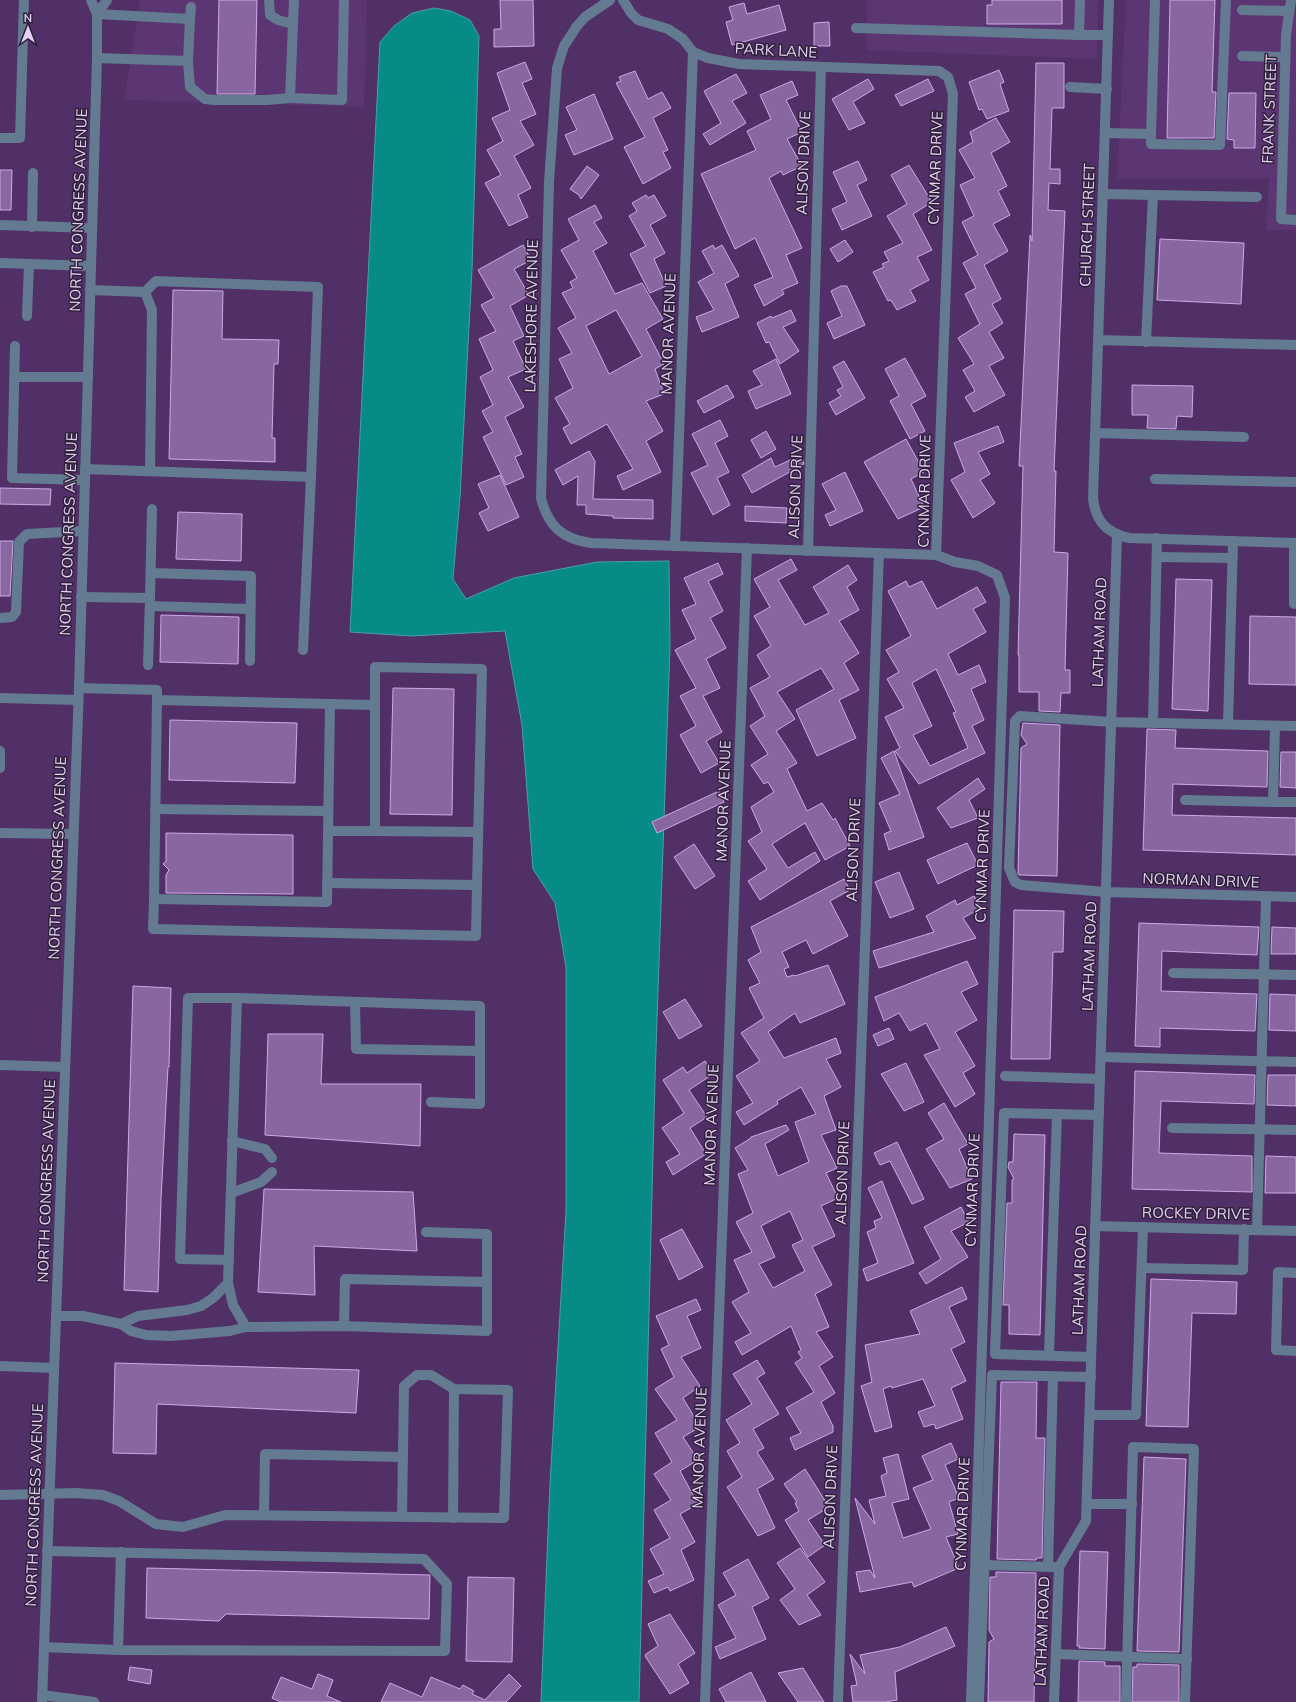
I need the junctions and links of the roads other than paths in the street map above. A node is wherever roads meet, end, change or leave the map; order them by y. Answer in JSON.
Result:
{"nodes":[{"id":1,"x":24,"y":0,"type":"edge"},
{"id":2,"x":91,"y":0,"type":"edge"},
{"id":3,"x":107,"y":0,"type":"edge"},
{"id":4,"x":268,"y":0,"type":"edge"},
{"id":5,"x":294,"y":0,"type":"edge"},
{"id":6,"x":344,"y":0,"type":"edge"},
{"id":7,"x":610,"y":0,"type":"edge"},
{"id":8,"x":623,"y":0,"type":"edge"},
{"id":9,"x":1080,"y":0,"type":"edge"},
{"id":10,"x":1109,"y":0,"type":"edge"},
{"id":11,"x":1155,"y":0,"type":"edge"},
{"id":12,"x":1226,"y":0,"type":"edge"},
{"id":13,"x":1291,"y":0,"type":"edge"},
{"id":14,"x":191,"y":7,"type":"dead end"},
{"id":15,"x":1242,"y":10,"type":"dead end"},
{"id":16,"x":1289,"y":11,"type":"junction"},
{"id":17,"x":97,"y":14,"type":"junction"},
{"id":18,"x":190,"y":19,"type":"junction"},
{"id":19,"x":293,"y":24,"type":"junction"},
{"id":20,"x":856,"y":28,"type":"dead end"},
{"id":21,"x":1079,"y":35,"type":"junction"},
{"id":22,"x":1108,"y":36,"type":"junction"},
{"id":23,"x":693,"y":52,"type":"junction"},
{"id":24,"x":1242,"y":56,"type":"dead end"},
{"id":25,"x":1285,"y":57,"type":"junction"},
{"id":26,"x":97,"y":58,"type":"junction"},
{"id":27,"x":188,"y":61,"type":"junction"},
{"id":28,"x":821,"y":67,"type":"junction"},
{"id":29,"x":948,"y":77,"type":"joint"},
{"id":30,"x":1070,"y":87,"type":"dead end"},
{"id":31,"x":1106,"y":89,"type":"junction"},
{"id":32,"x":290,"y":98,"type":"junction"},
{"id":33,"x":1105,"y":133,"type":"junction"},
{"id":34,"x":1152,"y":134,"type":"junction"},
{"id":35,"x":0,"y":138,"type":"edge"},
{"id":36,"x":33,"y":173,"type":"dead end"},
{"id":37,"x":1103,"y":194,"type":"junction"},
{"id":38,"x":1153,"y":195,"type":"junction"},
{"id":39,"x":1258,"y":197,"type":"dead end"},
{"id":40,"x":1296,"y":220,"type":"edge"},
{"id":41,"x":0,"y":225,"type":"edge"},
{"id":42,"x":32,"y":226,"type":"junction"},
{"id":43,"x":92,"y":228,"type":"junction"},
{"id":44,"x":0,"y":263,"type":"edge"},
{"id":45,"x":29,"y":264,"type":"junction"},
{"id":46,"x":91,"y":266,"type":"junction"},
{"id":47,"x":90,"y":290,"type":"junction"},
{"id":48,"x":145,"y":292,"type":"junction"},
{"id":49,"x":27,"y":316,"type":"dead end"},
{"id":50,"x":1098,"y":340,"type":"junction"},
{"id":51,"x":1146,"y":342,"type":"junction"},
{"id":52,"x":1296,"y":345,"type":"edge"},
{"id":53,"x":15,"y":346,"type":"dead end"},
{"id":54,"x":14,"y":377,"type":"junction"},
{"id":55,"x":88,"y":377,"type":"junction"},
{"id":56,"x":1095,"y":433,"type":"junction"},
{"id":57,"x":1244,"y":437,"type":"dead end"},
{"id":58,"x":85,"y":469,"type":"junction"},
{"id":59,"x":150,"y":471,"type":"junction"},
{"id":60,"x":311,"y":477,"type":"junction"},
{"id":61,"x":1155,"y":479,"type":"dead end"},
{"id":62,"x":85,"y":480,"type":"junction"},
{"id":63,"x":1296,"y":482,"type":"edge"},
{"id":64,"x":152,"y":509,"type":"dead end"},
{"id":65,"x":83,"y":531,"type":"junction"},
{"id":66,"x":1117,"y":535,"type":"junction"},
{"id":67,"x":1157,"y":538,"type":"junction"},
{"id":68,"x":1233,"y":541,"type":"junction"},
{"id":69,"x":1295,"y":543,"type":"edge"},
{"id":70,"x":675,"y":546,"type":"junction"},
{"id":71,"x":747,"y":548,"type":"junction"},
{"id":72,"x":808,"y":550,"type":"junction"},
{"id":73,"x":879,"y":553,"type":"junction"},
{"id":74,"x":936,"y":554,"type":"junction"},
{"id":75,"x":1157,"y":558,"type":"junction"},
{"id":76,"x":1233,"y":558,"type":"junction"},
{"id":77,"x":150,"y":573,"type":"junction"},
{"id":78,"x":81,"y":597,"type":"junction"},
{"id":79,"x":150,"y":602,"type":"junction"},
{"id":80,"x":1294,"y":604,"type":"dead end"},
{"id":81,"x":250,"y":609,"type":"junction"},
{"id":82,"x":0,"y":618,"type":"edge"},
{"id":83,"x":303,"y":650,"type":"dead end"},
{"id":84,"x":250,"y":661,"type":"dead end"},
{"id":85,"x":148,"y":664,"type":"dead end"},
{"id":86,"x":79,"y":688,"type":"junction"},
{"id":87,"x":0,"y":698,"type":"edge"},
{"id":88,"x":78,"y":700,"type":"junction"},
{"id":89,"x":157,"y":700,"type":"junction"},
{"id":90,"x":330,"y":704,"type":"junction"},
{"id":91,"x":376,"y":705,"type":"junction"},
{"id":92,"x":1112,"y":722,"type":"junction"},
{"id":93,"x":1153,"y":723,"type":"junction"},
{"id":94,"x":1228,"y":724,"type":"junction"},
{"id":95,"x":1276,"y":726,"type":"junction"},
{"id":96,"x":1296,"y":726,"type":"edge"},
{"id":97,"x":0,"y":752,"type":"edge"},
{"id":98,"x":0,"y":768,"type":"edge"},
{"id":99,"x":1185,"y":800,"type":"dead end"},
{"id":100,"x":1273,"y":802,"type":"junction"},
{"id":101,"x":1296,"y":802,"type":"edge"},
{"id":102,"x":155,"y":809,"type":"junction"},
{"id":103,"x":328,"y":811,"type":"junction"},
{"id":104,"x":328,"y":831,"type":"junction"},
{"id":105,"x":375,"y":831,"type":"junction"},
{"id":106,"x":478,"y":832,"type":"junction"},
{"id":107,"x":0,"y":833,"type":"edge"},
{"id":108,"x":73,"y":834,"type":"junction"},
{"id":109,"x":327,"y":883,"type":"junction"},
{"id":110,"x":477,"y":885,"type":"junction"},
{"id":111,"x":1106,"y":892,"type":"junction"},
{"id":112,"x":1266,"y":896,"type":"junction"},
{"id":113,"x":1296,"y":897,"type":"edge"},
{"id":114,"x":154,"y":899,"type":"junction"},
{"id":115,"x":1173,"y":973,"type":"dead end"},
{"id":116,"x":1264,"y":975,"type":"junction"},
{"id":117,"x":1296,"y":975,"type":"edge"},
{"id":118,"x":237,"y":998,"type":"junction"},
{"id":119,"x":355,"y":1002,"type":"junction"},
{"id":120,"x":480,"y":1051,"type":"junction"},
{"id":121,"x":1101,"y":1056,"type":"junction"},
{"id":122,"x":1262,"y":1061,"type":"junction"},
{"id":123,"x":1296,"y":1062,"type":"edge"},
{"id":124,"x":0,"y":1065,"type":"edge"},
{"id":125,"x":65,"y":1067,"type":"junction"},
{"id":126,"x":1005,"y":1076,"type":"dead end"},
{"id":127,"x":1100,"y":1079,"type":"junction"},
{"id":128,"x":432,"y":1102,"type":"dead end"},
{"id":129,"x":1057,"y":1114,"type":"junction"},
{"id":130,"x":1099,"y":1115,"type":"junction"},
{"id":131,"x":1172,"y":1128,"type":"dead end"},
{"id":132,"x":1260,"y":1130,"type":"junction"},
{"id":133,"x":1296,"y":1130,"type":"edge"},
{"id":134,"x":232,"y":1141,"type":"junction"},
{"id":135,"x":272,"y":1158,"type":"dead end"},
{"id":136,"x":272,"y":1172,"type":"dead end"},
{"id":137,"x":231,"y":1193,"type":"junction"},
{"id":138,"x":1096,"y":1226,"type":"junction"},
{"id":139,"x":1143,"y":1227,"type":"junction"},
{"id":140,"x":1244,"y":1229,"type":"junction"},
{"id":141,"x":1258,"y":1230,"type":"junction"},
{"id":142,"x":1296,"y":1231,"type":"edge"},
{"id":143,"x":426,"y":1232,"type":"dead end"},
{"id":144,"x":229,"y":1260,"type":"junction"},
{"id":145,"x":1142,"y":1268,"type":"junction"},
{"id":146,"x":1296,"y":1273,"type":"edge"},
{"id":147,"x":487,"y":1282,"type":"junction"},
{"id":148,"x":228,"y":1283,"type":"junction"},
{"id":149,"x":56,"y":1316,"type":"junction"},
{"id":150,"x":121,"y":1324,"type":"junction"},
{"id":151,"x":344,"y":1326,"type":"junction"},
{"id":152,"x":246,"y":1327,"type":"junction"},
{"id":153,"x":1296,"y":1351,"type":"edge"},
{"id":154,"x":1049,"y":1355,"type":"junction"},
{"id":155,"x":1091,"y":1357,"type":"junction"},
{"id":156,"x":0,"y":1366,"type":"edge"},
{"id":157,"x":54,"y":1368,"type":"junction"},
{"id":158,"x":1053,"y":1376,"type":"junction"},
{"id":159,"x":1091,"y":1377,"type":"junction"},
{"id":160,"x":454,"y":1389,"type":"junction"},
{"id":161,"x":1090,"y":1415,"type":"junction"},
{"id":162,"x":403,"y":1457,"type":"junction"},
{"id":163,"x":49,"y":1494,"type":"junction"},
{"id":164,"x":0,"y":1495,"type":"edge"},
{"id":165,"x":1087,"y":1504,"type":"junction"},
{"id":166,"x":1132,"y":1504,"type":"junction"},
{"id":167,"x":264,"y":1515,"type":"junction"},
{"id":168,"x":402,"y":1517,"type":"junction"},
{"id":169,"x":453,"y":1518,"type":"junction"},
{"id":170,"x":48,"y":1551,"type":"junction"},
{"id":171,"x":121,"y":1552,"type":"junction"},
{"id":172,"x":984,"y":1565,"type":"junction"},
{"id":173,"x":1048,"y":1566,"type":"junction"},
{"id":174,"x":1059,"y":1567,"type":"junction"},
{"id":175,"x":44,"y":1647,"type":"junction"},
{"id":176,"x":118,"y":1650,"type":"junction"},
{"id":177,"x":1056,"y":1654,"type":"junction"},
{"id":178,"x":1127,"y":1657,"type":"junction"},
{"id":179,"x":1187,"y":1659,"type":"junction"},
{"id":180,"x":42,"y":1699,"type":"edge"},
{"id":181,"x":94,"y":1702,"type":"edge"},
{"id":182,"x":705,"y":1702,"type":"edge"},
{"id":183,"x":838,"y":1702,"type":"edge"},
{"id":184,"x":971,"y":1702,"type":"edge"},
{"id":185,"x":979,"y":1702,"type":"edge"},
{"id":186,"x":1054,"y":1702,"type":"edge"},
{"id":187,"x":1126,"y":1702,"type":"edge"},
{"id":188,"x":1185,"y":1702,"type":"edge"}],
"edges":[{"from":1,"to":35,"type":"street"},
{"from":2,"to":17,"type":"street","name":"NORTH CONGRESS AVENUE"},
{"from":3,"to":17,"type":"street"},
{"from":4,"to":19,"type":"street"},
{"from":5,"to":19,"type":"street"},
{"from":6,"to":32,"type":"street"},
{"from":7,"to":70,"type":"street","name":"LAKESHORE AVENUE"},
{"from":8,"to":23,"type":"street","name":"PARK LANE"},
{"from":9,"to":21,"type":"street"},
{"from":10,"to":22,"type":"street","name":"CHURCH STREET"},
{"from":11,"to":34,"type":"street"},
{"from":12,"to":34,"type":"street"},
{"from":13,"to":16,"type":"street","name":"FRANK STREET"},
{"from":14,"to":18,"type":"street"},
{"from":15,"to":16,"type":"street"},
{"from":16,"to":25,"type":"street","name":"FRANK STREET"},
{"from":17,"to":18,"type":"street"},
{"from":17,"to":26,"type":"street","name":"NORTH CONGRESS AVENUE"},
{"from":18,"to":27,"type":"street"},
{"from":19,"to":32,"type":"street"},
{"from":20,"to":21,"type":"street"},
{"from":21,"to":22,"type":"street"},
{"from":22,"to":31,"type":"street","name":"CHURCH STREET"},
{"from":23,"to":28,"type":"street","name":"PARK LANE"},
{"from":23,"to":70,"type":"street","name":"MANOR AVENUE"},
{"from":24,"to":25,"type":"street"},
{"from":25,"to":40,"type":"street","name":"FRANK STREET"},
{"from":26,"to":27,"type":"street"},
{"from":26,"to":43,"type":"street","name":"NORTH CONGRESS AVENUE"},
{"from":27,"to":32,"type":"street"},
{"from":28,"to":29,"type":"street","name":"PARK LANE"},
{"from":28,"to":72,"type":"street","name":"ALISON DRIVE"},
{"from":29,"to":74,"type":"street","name":"CYNMAR DRIVE"},
{"from":30,"to":31,"type":"street"},
{"from":31,"to":33,"type":"street","name":"CHURCH STREET"},
{"from":33,"to":34,"type":"street"},
{"from":33,"to":37,"type":"street","name":"CHURCH STREET"},
{"from":36,"to":42,"type":"street"},
{"from":37,"to":38,"type":"street"},
{"from":37,"to":50,"type":"street","name":"CHURCH STREET"},
{"from":38,"to":39,"type":"street"},
{"from":38,"to":51,"type":"street"},
{"from":41,"to":42,"type":"street"},
{"from":42,"to":43,"type":"street"},
{"from":43,"to":46,"type":"street","name":"NORTH CONGRESS AVENUE"},
{"from":44,"to":45,"type":"street"},
{"from":45,"to":46,"type":"street"},
{"from":45,"to":49,"type":"street"},
{"from":46,"to":47,"type":"street","name":"NORTH CONGRESS AVENUE"},
{"from":47,"to":48,"type":"street"},
{"from":47,"to":55,"type":"street","name":"NORTH CONGRESS AVENUE"},
{"from":48,"to":59,"type":"street"},
{"from":48,"to":60,"type":"street"},
{"from":50,"to":51,"type":"street"},
{"from":50,"to":56,"type":"street","name":"CHURCH STREET"},
{"from":51,"to":52,"type":"street"},
{"from":53,"to":54,"type":"street"},
{"from":54,"to":55,"type":"street"},
{"from":54,"to":62,"type":"street"},
{"from":55,"to":58,"type":"street","name":"NORTH CONGRESS AVENUE"},
{"from":56,"to":57,"type":"street"},
{"from":56,"to":66,"type":"street","name":"CHURCH STREET"},
{"from":58,"to":59,"type":"street"},
{"from":58,"to":62,"type":"street","name":"NORTH CONGRESS AVENUE"},
{"from":59,"to":60,"type":"street"},
{"from":60,"to":83,"type":"street"},
{"from":61,"to":63,"type":"street"},
{"from":62,"to":65,"type":"street","name":"NORTH CONGRESS AVENUE"},
{"from":64,"to":77,"type":"street"},
{"from":65,"to":78,"type":"street","name":"NORTH CONGRESS AVENUE"},
{"from":65,"to":82,"type":"street"},
{"from":66,"to":67,"type":"street"},
{"from":66,"to":92,"type":"street","name":"LATHAM ROAD"},
{"from":67,"to":68,"type":"street"},
{"from":67,"to":75,"type":"street"},
{"from":68,"to":69,"type":"street"},
{"from":68,"to":76,"type":"street"},
{"from":69,"to":80,"type":"street"},
{"from":70,"to":71,"type":"street"},
{"from":71,"to":72,"type":"street"},
{"from":71,"to":182,"type":"street","name":"MANOR AVENUE"},
{"from":72,"to":73,"type":"street","name":"ALISON DRIVE"},
{"from":73,"to":74,"type":"street"},
{"from":73,"to":183,"type":"street","name":"ALISON DRIVE"},
{"from":74,"to":184,"type":"street","name":"CYNMAR DRIVE"},
{"from":75,"to":76,"type":"street"},
{"from":75,"to":93,"type":"street"},
{"from":76,"to":94,"type":"street"},
{"from":77,"to":79,"type":"street"},
{"from":77,"to":81,"type":"street"},
{"from":78,"to":79,"type":"street"},
{"from":78,"to":86,"type":"street","name":"NORTH CONGRESS AVENUE"},
{"from":79,"to":81,"type":"street"},
{"from":79,"to":85,"type":"street"},
{"from":81,"to":84,"type":"street"},
{"from":86,"to":88,"type":"street","name":"NORTH CONGRESS AVENUE"},
{"from":86,"to":89,"type":"street"},
{"from":87,"to":88,"type":"street"},
{"from":88,"to":108,"type":"street","name":"NORTH CONGRESS AVENUE"},
{"from":89,"to":90,"type":"street"},
{"from":89,"to":102,"type":"street"},
{"from":90,"to":91,"type":"street"},
{"from":90,"to":103,"type":"street"},
{"from":91,"to":105,"type":"street"},
{"from":91,"to":106,"type":"street"},
{"from":92,"to":93,"type":"street"},
{"from":92,"to":111,"type":"street","name":"LATHAM ROAD"},
{"from":92,"to":111,"type":"street","name":"NORMAN DRIVE"},
{"from":93,"to":94,"type":"street"},
{"from":94,"to":95,"type":"street"},
{"from":95,"to":96,"type":"street"},
{"from":95,"to":100,"type":"street"},
{"from":97,"to":98,"type":"street"},
{"from":99,"to":100,"type":"street"},
{"from":100,"to":101,"type":"street"},
{"from":102,"to":103,"type":"street"},
{"from":102,"to":114,"type":"street"},
{"from":103,"to":104,"type":"street"},
{"from":104,"to":105,"type":"street"},
{"from":104,"to":109,"type":"street"},
{"from":105,"to":106,"type":"street"},
{"from":106,"to":110,"type":"street"},
{"from":107,"to":108,"type":"street"},
{"from":108,"to":125,"type":"street","name":"NORTH CONGRESS AVENUE"},
{"from":109,"to":110,"type":"street"},
{"from":109,"to":114,"type":"street"},
{"from":110,"to":114,"type":"street"},
{"from":111,"to":112,"type":"street","name":"NORMAN DRIVE"},
{"from":111,"to":121,"type":"street","name":"LATHAM ROAD"},
{"from":112,"to":113,"type":"street","name":"NORMAN DRIVE"},
{"from":112,"to":116,"type":"street"},
{"from":115,"to":116,"type":"street"},
{"from":116,"to":117,"type":"street"},
{"from":116,"to":122,"type":"street"},
{"from":118,"to":119,"type":"street"},
{"from":118,"to":134,"type":"street"},
{"from":118,"to":144,"type":"street"},
{"from":119,"to":120,"type":"street"},
{"from":119,"to":120,"type":"street"},
{"from":120,"to":128,"type":"street"},
{"from":121,"to":122,"type":"street"},
{"from":121,"to":127,"type":"street","name":"LATHAM ROAD"},
{"from":122,"to":123,"type":"street"},
{"from":122,"to":132,"type":"street"},
{"from":124,"to":125,"type":"street"},
{"from":125,"to":149,"type":"street","name":"NORTH CONGRESS AVENUE"},
{"from":126,"to":127,"type":"street"},
{"from":127,"to":130,"type":"street","name":"LATHAM ROAD"},
{"from":129,"to":130,"type":"street"},
{"from":129,"to":154,"type":"street"},
{"from":129,"to":154,"type":"street"},
{"from":130,"to":138,"type":"street","name":"LATHAM ROAD"},
{"from":131,"to":132,"type":"street"},
{"from":132,"to":133,"type":"street"},
{"from":132,"to":141,"type":"street"},
{"from":134,"to":135,"type":"street"},
{"from":134,"to":137,"type":"street"},
{"from":136,"to":137,"type":"street"},
{"from":137,"to":144,"type":"street"},
{"from":138,"to":139,"type":"street","name":"ROCKEY DRIVE"},
{"from":138,"to":155,"type":"street","name":"LATHAM ROAD"},
{"from":139,"to":140,"type":"street","name":"ROCKEY DRIVE"},
{"from":139,"to":145,"type":"street"},
{"from":140,"to":141,"type":"street","name":"ROCKEY DRIVE"},
{"from":140,"to":145,"type":"street"},
{"from":141,"to":142,"type":"street","name":"ROCKEY DRIVE"},
{"from":143,"to":147,"type":"street"},
{"from":144,"to":148,"type":"street"},
{"from":145,"to":161,"type":"street"},
{"from":146,"to":153,"type":"street"},
{"from":147,"to":151,"type":"street"},
{"from":147,"to":151,"type":"street"},
{"from":148,"to":150,"type":"street"},
{"from":148,"to":152,"type":"street"},
{"from":149,"to":150,"type":"street"},
{"from":149,"to":157,"type":"street","name":"NORTH CONGRESS AVENUE"},
{"from":150,"to":152,"type":"street"},
{"from":151,"to":152,"type":"street"},
{"from":154,"to":155,"type":"street"},
{"from":155,"to":159,"type":"street","name":"LATHAM ROAD"},
{"from":156,"to":157,"type":"street"},
{"from":157,"to":163,"type":"street","name":"NORTH CONGRESS AVENUE"},
{"from":158,"to":159,"type":"street"},
{"from":158,"to":172,"type":"street"},
{"from":158,"to":173,"type":"street"},
{"from":159,"to":161,"type":"street","name":"LATHAM ROAD"},
{"from":160,"to":162,"type":"street"},
{"from":160,"to":169,"type":"street"},
{"from":160,"to":169,"type":"street"},
{"from":161,"to":165,"type":"street","name":"LATHAM ROAD"},
{"from":162,"to":167,"type":"street"},
{"from":162,"to":168,"type":"street"},
{"from":163,"to":164,"type":"street"},
{"from":163,"to":167,"type":"street"},
{"from":163,"to":170,"type":"street","name":"NORTH CONGRESS AVENUE"},
{"from":165,"to":166,"type":"street"},
{"from":165,"to":174,"type":"street","name":"LATHAM ROAD"},
{"from":166,"to":178,"type":"street"},
{"from":166,"to":179,"type":"street"},
{"from":167,"to":168,"type":"street"},
{"from":168,"to":169,"type":"street"},
{"from":170,"to":171,"type":"street"},
{"from":170,"to":175,"type":"street","name":"NORTH CONGRESS AVENUE"},
{"from":171,"to":176,"type":"street"},
{"from":171,"to":176,"type":"street"},
{"from":172,"to":173,"type":"street"},
{"from":172,"to":185,"type":"street"},
{"from":173,"to":174,"type":"street"},
{"from":174,"to":177,"type":"street","name":"LATHAM ROAD"},
{"from":175,"to":176,"type":"street"},
{"from":175,"to":180,"type":"street","name":"NORTH CONGRESS AVENUE"},
{"from":177,"to":178,"type":"street"},
{"from":177,"to":186,"type":"street","name":"LATHAM ROAD"},
{"from":178,"to":179,"type":"street"},
{"from":178,"to":187,"type":"street"},
{"from":179,"to":188,"type":"street"},
{"from":180,"to":181,"type":"street"}]}
